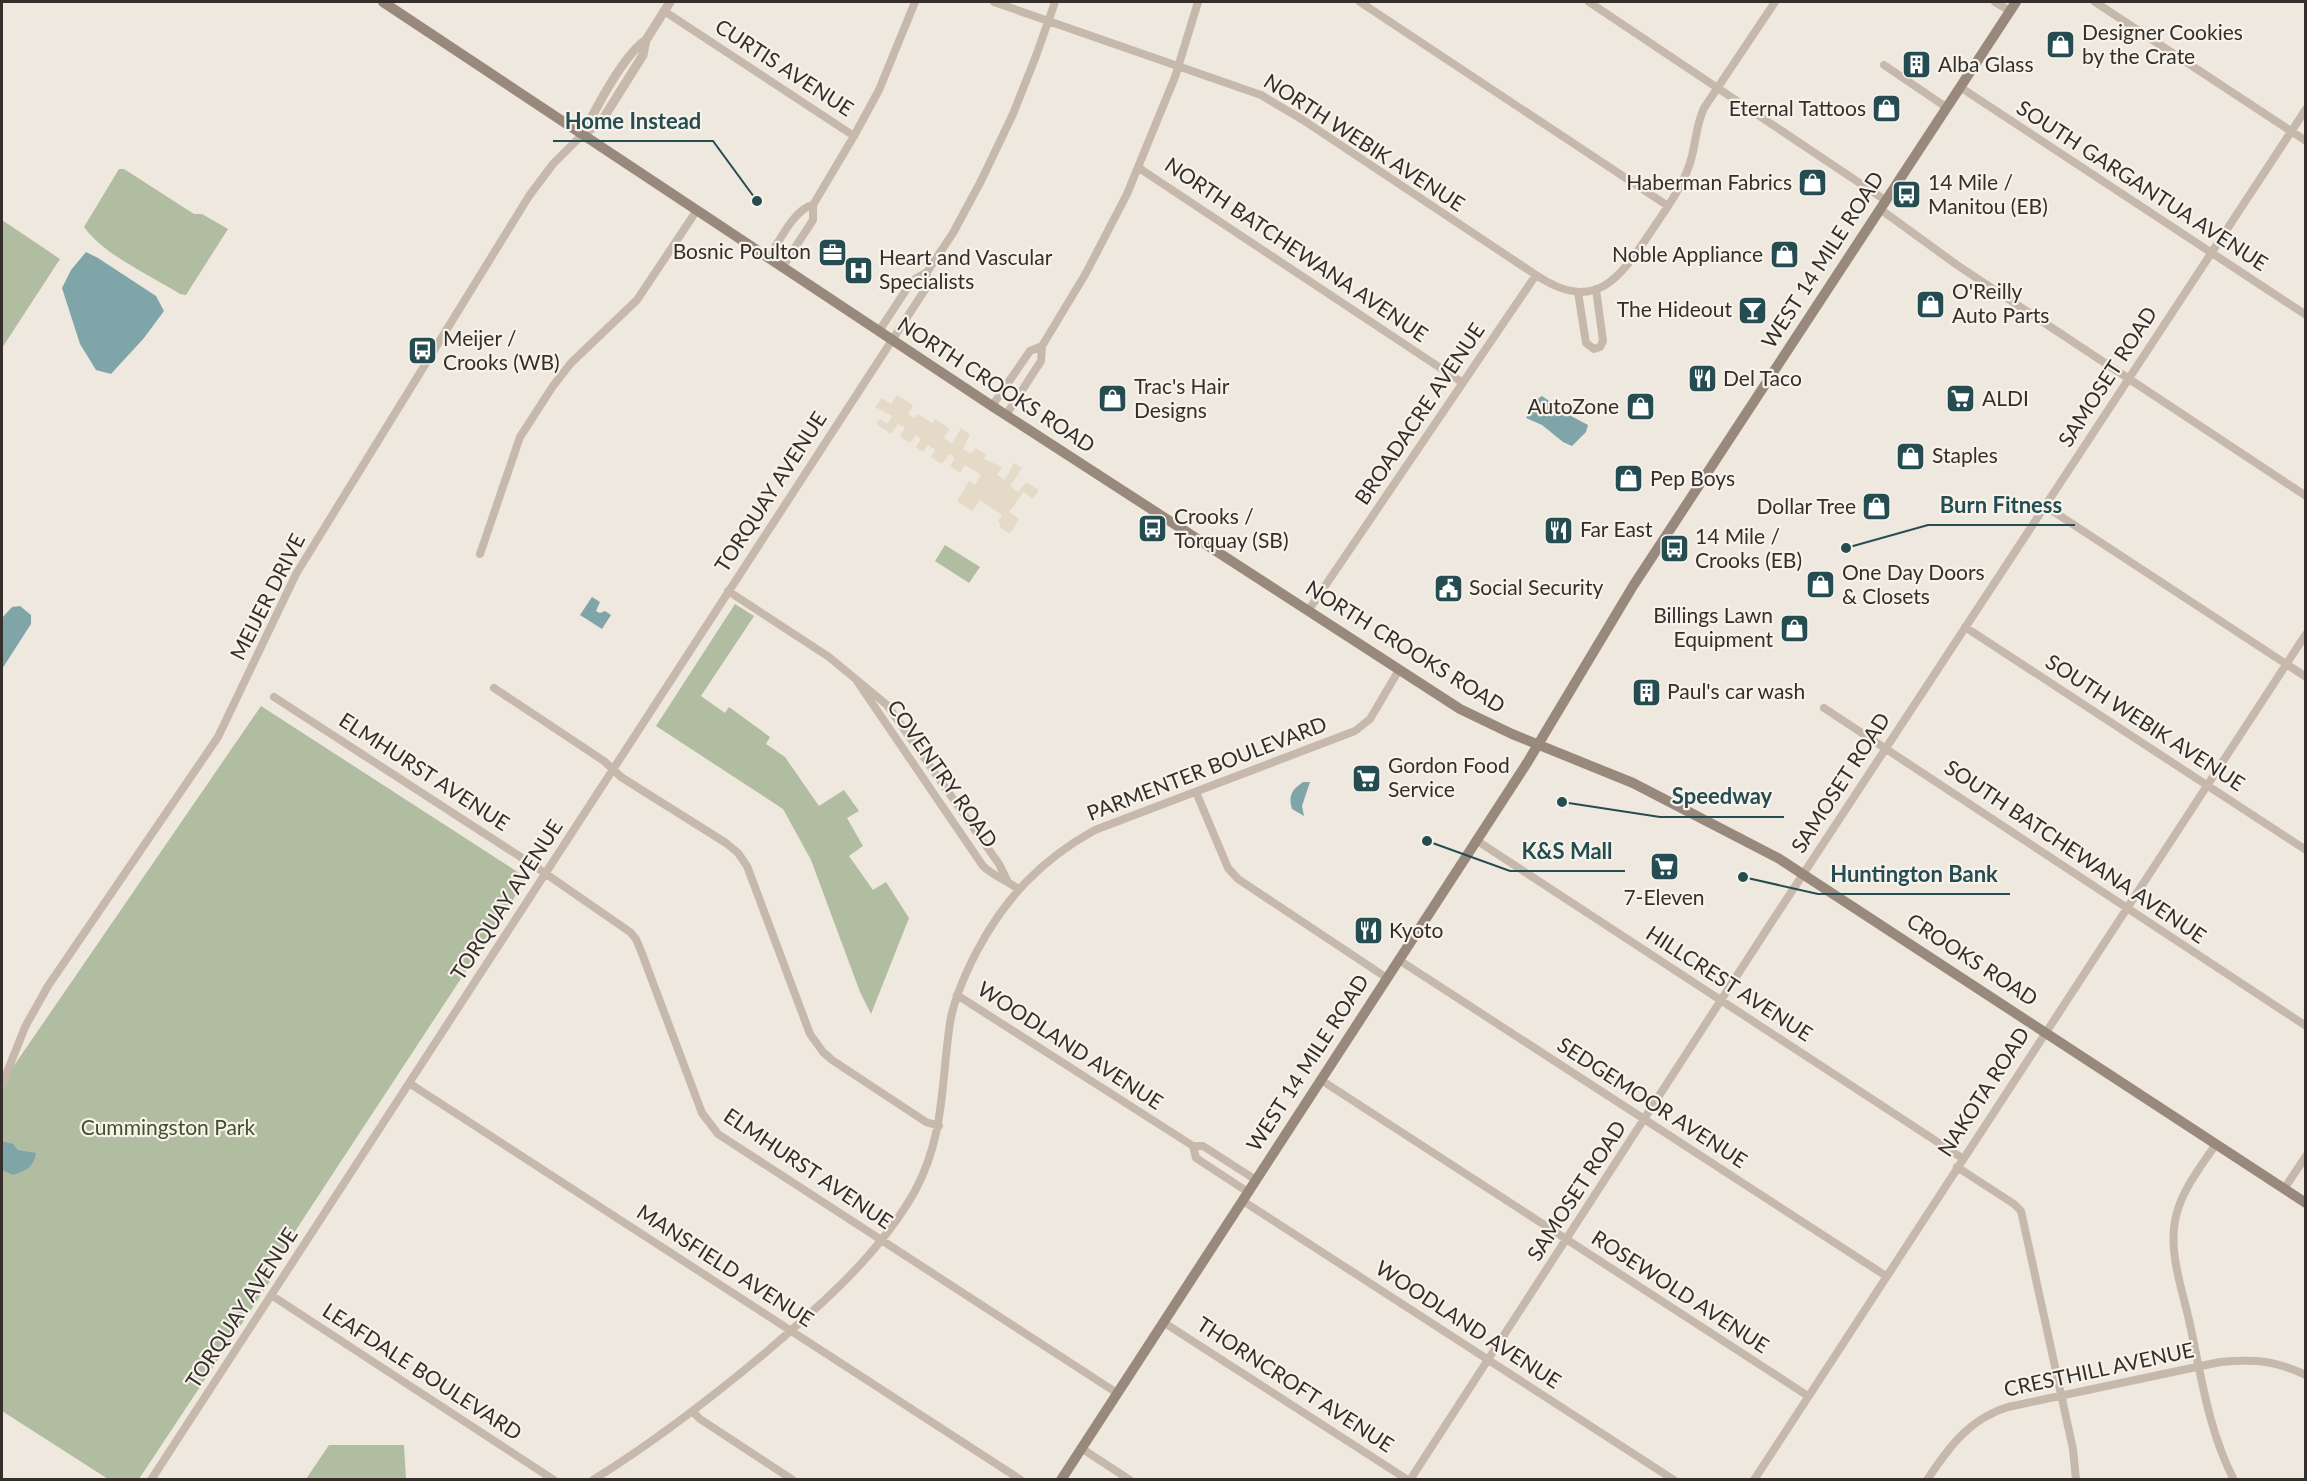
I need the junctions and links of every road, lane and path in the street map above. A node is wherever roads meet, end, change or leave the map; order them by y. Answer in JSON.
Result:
{"nodes":[{"id":1,"x":383,"y":2,"type":"edge"},
{"id":2,"x":670,"y":2,"type":"edge"},
{"id":3,"x":915,"y":2,"type":"edge"},
{"id":4,"x":994,"y":2,"type":"edge"},
{"id":5,"x":1055,"y":2,"type":"edge"},
{"id":6,"x":1198,"y":2,"type":"edge"},
{"id":7,"x":1360,"y":2,"type":"edge"},
{"id":8,"x":1588,"y":2,"type":"edge"},
{"id":9,"x":1775,"y":2,"type":"edge"},
{"id":10,"x":1995,"y":2,"type":"edge"},
{"id":11,"x":2095,"y":2,"type":"edge"},
{"id":12,"x":2013,"y":6,"type":"edge"},
{"id":13,"x":664,"y":11,"type":"junction"},
{"id":14,"x":1049,"y":21,"type":"junction"},
{"id":15,"x":1884,"y":65,"type":"dead end"},
{"id":16,"x":1178,"y":66,"type":"junction"},
{"id":17,"x":1959,"y":87,"type":"junction"},
{"id":18,"x":1717,"y":88,"type":"junction"},
{"id":19,"x":1946,"y":107,"type":"junction"},
{"id":20,"x":2306,"y":109,"type":"edge"},
{"id":21,"x":2291,"y":131,"type":"junction"},
{"id":22,"x":582,"y":135,"type":"junction"},
{"id":23,"x":854,"y":136,"type":"junction"},
{"id":24,"x":2306,"y":141,"type":"edge"},
{"id":25,"x":1139,"y":168,"type":"junction"},
{"id":26,"x":1883,"y":204,"type":"junction"},
{"id":27,"x":813,"y":205,"type":"junction"},
{"id":28,"x":1668,"y":206,"type":"junction"},
{"id":29,"x":697,"y":210,"type":"junction"},
{"id":30,"x":2211,"y":252,"type":"junction"},
{"id":31,"x":769,"y":257,"type":"junction"},
{"id":32,"x":783,"y":266,"type":"junction"},
{"id":33,"x":927,"y":272,"type":"junction"},
{"id":34,"x":1536,"y":275,"type":"junction"},
{"id":35,"x":1596,"y":289,"type":"junction"},
{"id":36,"x":1578,"y":291,"type":"junction"},
{"id":37,"x":2306,"y":315,"type":"edge"},
{"id":38,"x":879,"y":331,"type":"junction"},
{"id":39,"x":892,"y":340,"type":"junction"},
{"id":40,"x":1042,"y":346,"type":"junction"},
{"id":41,"x":2128,"y":379,"type":"junction"},
{"id":42,"x":1463,"y":383,"type":"junction"},
{"id":43,"x":992,"y":406,"type":"junction"},
{"id":44,"x":1006,"y":415,"type":"junction"},
{"id":45,"x":2306,"y":495,"type":"edge"},
{"id":46,"x":2045,"y":506,"type":"junction"},
{"id":47,"x":480,"y":554,"type":"dead end"},
{"id":48,"x":728,"y":591,"type":"junction"},
{"id":49,"x":1308,"y":611,"type":"junction"},
{"id":50,"x":1965,"y":627,"type":"junction"},
{"id":51,"x":2306,"y":634,"type":"edge"},
{"id":52,"x":2286,"y":664,"type":"junction"},
{"id":53,"x":1399,"y":670,"type":"junction"},
{"id":54,"x":2306,"y":677,"type":"edge"},
{"id":55,"x":856,"y":680,"type":"junction"},
{"id":56,"x":494,"y":688,"type":"dead end"},
{"id":57,"x":274,"y":697,"type":"dead end"},
{"id":58,"x":1824,"y":708,"type":"dead end"},
{"id":59,"x":1538,"y":745,"type":"junction"},
{"id":60,"x":1885,"y":749,"type":"junction"},
{"id":61,"x":613,"y":770,"type":"junction"},
{"id":62,"x":2207,"y":785,"type":"junction"},
{"id":63,"x":1196,"y":792,"type":"junction"},
{"id":64,"x":1476,"y":840,"type":"junction"},
{"id":65,"x":2306,"y":850,"type":"edge"},
{"id":66,"x":1803,"y":873,"type":"junction"},
{"id":67,"x":545,"y":874,"type":"junction"},
{"id":68,"x":1007,"y":880,"type":"junction"},
{"id":69,"x":1018,"y":889,"type":"junction"},
{"id":70,"x":2126,"y":908,"type":"junction"},
{"id":71,"x":1399,"y":960,"type":"junction"},
{"id":72,"x":1387,"y":978,"type":"junction"},
{"id":73,"x":957,"y":995,"type":"junction"},
{"id":74,"x":1721,"y":1000,"type":"junction"},
{"id":75,"x":2306,"y":1026,"type":"edge"},
{"id":76,"x":2045,"y":1032,"type":"junction"},
{"id":77,"x":1321,"y":1080,"type":"junction"},
{"id":78,"x":409,"y":1083,"type":"junction"},
{"id":79,"x":2,"y":1085,"type":"edge"},
{"id":80,"x":1645,"y":1120,"type":"junction"},
{"id":81,"x":939,"y":1126,"type":"junction"},
{"id":82,"x":2216,"y":1144,"type":"junction"},
{"id":83,"x":1193,"y":1146,"type":"junction"},
{"id":84,"x":2306,"y":1156,"type":"edge"},
{"id":85,"x":1962,"y":1158,"type":"junction"},
{"id":86,"x":1957,"y":1167,"type":"junction"},
{"id":87,"x":1256,"y":1180,"type":"junction"},
{"id":88,"x":2284,"y":1189,"type":"junction"},
{"id":89,"x":1245,"y":1197,"type":"junction"},
{"id":90,"x":2306,"y":1203,"type":"edge"},
{"id":91,"x":880,"y":1240,"type":"junction"},
{"id":92,"x":1567,"y":1240,"type":"junction"},
{"id":93,"x":1886,"y":1276,"type":"junction"},
{"id":94,"x":271,"y":1295,"type":"junction"},
{"id":95,"x":1163,"y":1322,"type":"junction"},
{"id":96,"x":792,"y":1330,"type":"junction"},
{"id":97,"x":1488,"y":1359,"type":"junction"},
{"id":98,"x":2199,"y":1366,"type":"junction"},
{"id":99,"x":2306,"y":1375,"type":"edge"},
{"id":100,"x":1117,"y":1393,"type":"junction"},
{"id":101,"x":2062,"y":1395,"type":"junction"},
{"id":102,"x":1808,"y":1396,"type":"junction"},
{"id":103,"x":693,"y":1412,"type":"junction"},
{"id":104,"x":1081,"y":1448,"type":"junction"},
{"id":105,"x":151,"y":1479,"type":"edge"},
{"id":106,"x":554,"y":1479,"type":"edge"},
{"id":107,"x":593,"y":1479,"type":"edge"},
{"id":108,"x":793,"y":1479,"type":"edge"},
{"id":109,"x":1021,"y":1479,"type":"edge"},
{"id":110,"x":1061,"y":1479,"type":"edge"},
{"id":111,"x":1130,"y":1479,"type":"edge"},
{"id":112,"x":1409,"y":1479,"type":"edge"},
{"id":113,"x":1674,"y":1479,"type":"edge"},
{"id":114,"x":1754,"y":1479,"type":"edge"},
{"id":115,"x":1927,"y":1479,"type":"edge"},
{"id":116,"x":2076,"y":1479,"type":"edge"},
{"id":117,"x":2234,"y":1479,"type":"edge"}],
"edges":[{"from":1,"to":22,"type":"main road","name":"NORTH CROOKS ROAD"},
{"from":2,"to":13,"type":"street"},
{"from":3,"to":23,"type":"street"},
{"from":4,"to":14,"type":"street","name":"NORTH WEBIK AVENUE"},
{"from":5,"to":14,"type":"street"},
{"from":6,"to":16,"type":"street"},
{"from":7,"to":28,"type":"street"},
{"from":8,"to":18,"type":"street"},
{"from":9,"to":18,"type":"street"},
{"from":10,"to":12,"type":"street"},
{"from":11,"to":21,"type":"street"},
{"from":12,"to":17,"type":"main road","name":"WEST 14 MILE ROAD"},
{"from":13,"to":22,"type":"street"},
{"from":13,"to":23,"type":"street","name":"CURTIS AVENUE"},
{"from":14,"to":16,"type":"street","name":"NORTH WEBIK AVENUE"},
{"from":14,"to":33,"type":"street"},
{"from":15,"to":19,"type":"street"},
{"from":16,"to":25,"type":"street"},
{"from":16,"to":34,"type":"street","name":"NORTH WEBIK AVENUE"},
{"from":17,"to":19,"type":"main road","name":"WEST 14 MILE ROAD"},
{"from":17,"to":30,"type":"street","name":"SOUTH GARGANTUA AVENUE"},
{"from":18,"to":26,"type":"street"},
{"from":18,"to":28,"type":"street"},
{"from":19,"to":26,"type":"main road","name":"WEST 14 MILE ROAD"},
{"from":20,"to":21,"type":"street","name":"SAMOSET ROAD"},
{"from":21,"to":24,"type":"street"},
{"from":21,"to":30,"type":"street","name":"SAMOSET ROAD"},
{"from":22,"to":29,"type":"main road","name":"NORTH CROOKS ROAD"},
{"from":22,"to":79,"type":"street","name":"MEIJER DRIVE"},
{"from":23,"to":27,"type":"street"},
{"from":25,"to":40,"type":"street"},
{"from":25,"to":42,"type":"street","name":"NORTH BATCHEWANA AVENUE"},
{"from":26,"to":41,"type":"street"},
{"from":26,"to":59,"type":"main road","name":"WEST 14 MILE ROAD"},
{"from":27,"to":31,"type":"street"},
{"from":27,"to":32,"type":"street"},
{"from":28,"to":35,"type":"street"},
{"from":29,"to":31,"type":"main road","name":"NORTH CROOKS ROAD"},
{"from":29,"to":47,"type":"street"},
{"from":30,"to":37,"type":"street","name":"SOUTH GARGANTUA AVENUE"},
{"from":30,"to":41,"type":"street","name":"SAMOSET ROAD"},
{"from":31,"to":32,"type":"main road","name":"NORTH CROOKS ROAD"},
{"from":32,"to":38,"type":"main road","name":"NORTH CROOKS ROAD"},
{"from":33,"to":38,"type":"street"},
{"from":33,"to":39,"type":"street","name":"TORQUAY AVENUE"},
{"from":34,"to":36,"type":"street"},
{"from":34,"to":42,"type":"street","name":"BROADACRE AVENUE"},
{"from":35,"to":36,"type":"street"},
{"from":35,"to":36,"type":"street"},
{"from":38,"to":39,"type":"main road","name":"NORTH CROOKS ROAD"},
{"from":39,"to":43,"type":"main road","name":"NORTH CROOKS ROAD"},
{"from":39,"to":48,"type":"street","name":"TORQUAY AVENUE"},
{"from":40,"to":43,"type":"street"},
{"from":40,"to":44,"type":"street"},
{"from":41,"to":45,"type":"street"},
{"from":41,"to":46,"type":"street","name":"SAMOSET ROAD"},
{"from":42,"to":49,"type":"street","name":"BROADACRE AVENUE"},
{"from":43,"to":44,"type":"main road","name":"NORTH CROOKS ROAD"},
{"from":44,"to":49,"type":"main road","name":"NORTH CROOKS ROAD"},
{"from":46,"to":50,"type":"street","name":"SAMOSET ROAD"},
{"from":46,"to":52,"type":"street"},
{"from":48,"to":55,"type":"street","name":"COVENTRY ROAD"},
{"from":48,"to":61,"type":"street","name":"TORQUAY AVENUE"},
{"from":49,"to":53,"type":"main road","name":"NORTH CROOKS ROAD"},
{"from":50,"to":60,"type":"street","name":"SAMOSET ROAD"},
{"from":50,"to":62,"type":"street","name":"SOUTH WEBIK AVENUE"},
{"from":51,"to":52,"type":"street","name":"NAKOTA ROAD"},
{"from":52,"to":54,"type":"street"},
{"from":52,"to":62,"type":"street","name":"NAKOTA ROAD"},
{"from":53,"to":59,"type":"main road","name":"NORTH CROOKS ROAD"},
{"from":53,"to":63,"type":"street","name":"PARMENTER BOULEVARD"},
{"from":55,"to":68,"type":"street","name":"COVENTRY ROAD"},
{"from":55,"to":68,"type":"street","name":"COVENTRY ROAD"},
{"from":56,"to":61,"type":"street"},
{"from":57,"to":67,"type":"street","name":"ELMHURST AVENUE"},
{"from":58,"to":60,"type":"street","name":"SOUTH BATCHEWANA AVENUE"},
{"from":59,"to":64,"type":"main road","name":"WEST 14 MILE ROAD"},
{"from":59,"to":66,"type":"main road","name":"CROOKS ROAD"},
{"from":60,"to":66,"type":"street","name":"SAMOSET ROAD"},
{"from":60,"to":70,"type":"street","name":"SOUTH BATCHEWANA AVENUE"},
{"from":61,"to":67,"type":"street","name":"TORQUAY AVENUE"},
{"from":61,"to":81,"type":"street"},
{"from":62,"to":65,"type":"street","name":"SOUTH WEBIK AVENUE"},
{"from":62,"to":70,"type":"street","name":"NAKOTA ROAD"},
{"from":63,"to":69,"type":"street","name":"PARMENTER BOULEVARD"},
{"from":63,"to":72,"type":"street"},
{"from":64,"to":71,"type":"main road","name":"WEST 14 MILE ROAD"},
{"from":64,"to":74,"type":"street","name":"HILLCREST AVENUE"},
{"from":66,"to":74,"type":"street","name":"SAMOSET ROAD"},
{"from":66,"to":76,"type":"main road","name":"CROOKS ROAD"},
{"from":67,"to":78,"type":"street","name":"TORQUAY AVENUE"},
{"from":67,"to":91,"type":"street","name":"ELMHURST AVENUE"},
{"from":68,"to":69,"type":"street","name":"COVENTRY ROAD"},
{"from":69,"to":73,"type":"street","name":"PARMENTER BOULEVARD"},
{"from":70,"to":75,"type":"street","name":"SOUTH BATCHEWANA AVENUE"},
{"from":70,"to":76,"type":"street","name":"NAKOTA ROAD"},
{"from":71,"to":72,"type":"main road","name":"WEST 14 MILE ROAD"},
{"from":71,"to":80,"type":"street","name":"SEDGEMOOR AVENUE"},
{"from":72,"to":77,"type":"main road","name":"WEST 14 MILE ROAD"},
{"from":73,"to":81,"type":"street","name":"PARMENTER BOULEVARD"},
{"from":73,"to":83,"type":"street","name":"WOODLAND AVENUE"},
{"from":74,"to":80,"type":"street","name":"SAMOSET ROAD"},
{"from":74,"to":85,"type":"street","name":"HILLCREST AVENUE"},
{"from":76,"to":82,"type":"main road","name":"CROOKS ROAD"},
{"from":76,"to":85,"type":"street","name":"NAKOTA ROAD"},
{"from":77,"to":87,"type":"main road","name":"WEST 14 MILE ROAD"},
{"from":77,"to":92,"type":"street","name":"ROSEWOLD AVENUE"},
{"from":78,"to":94,"type":"street","name":"TORQUAY AVENUE"},
{"from":78,"to":96,"type":"street","name":"MANSFIELD AVENUE"},
{"from":80,"to":92,"type":"street","name":"SAMOSET ROAD"},
{"from":80,"to":93,"type":"street","name":"SEDGEMOOR AVENUE"},
{"from":81,"to":91,"type":"street","name":"PARMENTER BOULEVARD"},
{"from":82,"to":88,"type":"main road","name":"CROOKS ROAD"},
{"from":82,"to":98,"type":"street"},
{"from":83,"to":87,"type":"street","name":"WOODLAND AVENUE"},
{"from":83,"to":89,"type":"street","name":"WOODLAND AVENUE"},
{"from":84,"to":88,"type":"street"},
{"from":85,"to":86,"type":"street","name":"NAKOTA ROAD"},
{"from":86,"to":93,"type":"street","name":"NAKOTA ROAD"},
{"from":86,"to":101,"type":"street"},
{"from":87,"to":89,"type":"main road","name":"WEST 14 MILE ROAD"},
{"from":88,"to":90,"type":"main road","name":"CROOKS ROAD"},
{"from":89,"to":95,"type":"main road","name":"WEST 14 MILE ROAD"},
{"from":89,"to":97,"type":"street","name":"WOODLAND AVENUE"},
{"from":91,"to":96,"type":"street","name":"PARMENTER BOULEVARD"},
{"from":91,"to":100,"type":"street","name":"ELMHURST AVENUE"},
{"from":92,"to":97,"type":"street","name":"SAMOSET ROAD"},
{"from":92,"to":102,"type":"street","name":"ROSEWOLD AVENUE"},
{"from":93,"to":102,"type":"street","name":"NAKOTA ROAD"},
{"from":94,"to":105,"type":"street","name":"TORQUAY AVENUE"},
{"from":94,"to":106,"type":"street","name":"LEAFDALE BOULEVARD"},
{"from":95,"to":100,"type":"main road","name":"WEST 14 MILE ROAD"},
{"from":95,"to":112,"type":"street","name":"THORNCROFT AVENUE"},
{"from":96,"to":103,"type":"street","name":"PARMENTER BOULEVARD"},
{"from":96,"to":109,"type":"street","name":"MANSFIELD AVENUE"},
{"from":97,"to":112,"type":"street","name":"SAMOSET ROAD"},
{"from":97,"to":113,"type":"street","name":"WOODLAND AVENUE"},
{"from":98,"to":99,"type":"street","name":"CRESTHILL AVENUE"},
{"from":98,"to":101,"type":"street","name":"CRESTHILL AVENUE"},
{"from":98,"to":117,"type":"street"},
{"from":100,"to":104,"type":"main road","name":"WEST 14 MILE ROAD"},
{"from":101,"to":115,"type":"street","name":"CRESTHILL AVENUE"},
{"from":101,"to":116,"type":"street"},
{"from":102,"to":114,"type":"street","name":"NAKOTA ROAD"},
{"from":103,"to":107,"type":"street","name":"PARMENTER BOULEVARD"},
{"from":103,"to":108,"type":"street"},
{"from":104,"to":110,"type":"main road","name":"WEST 14 MILE ROAD"},
{"from":104,"to":111,"type":"street"}]}
